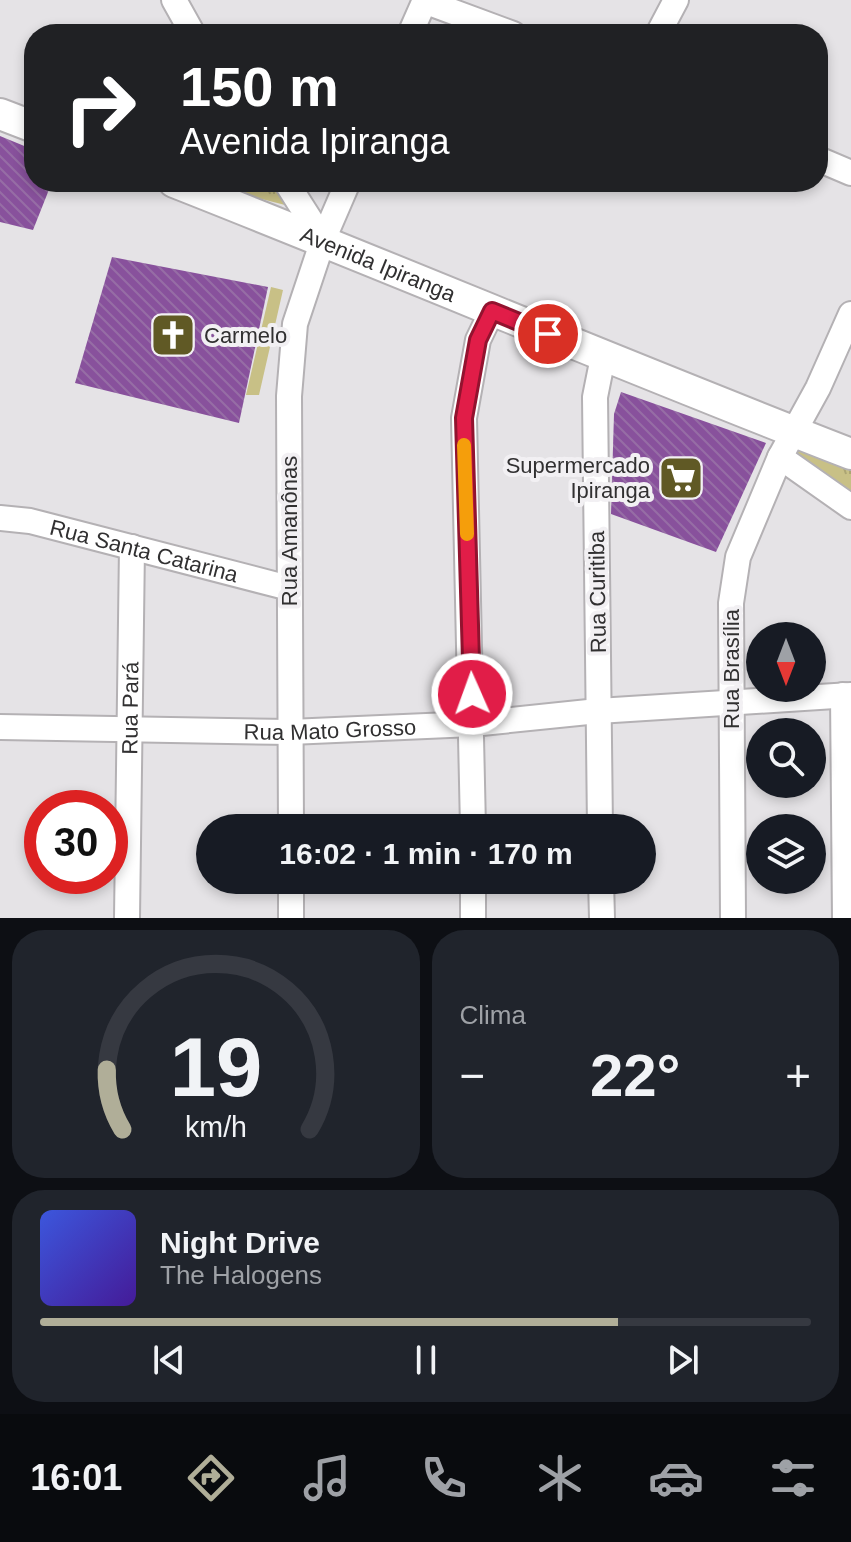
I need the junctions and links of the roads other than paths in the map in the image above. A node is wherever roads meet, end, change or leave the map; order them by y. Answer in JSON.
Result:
{"nodes":[{"id":1,"x":174,"y":0,"type":"edge"},
{"id":2,"x":424,"y":0,"type":"edge"},
{"id":3,"x":676,"y":0,"type":"edge"},
{"id":4,"x":187,"y":24,"type":"edge"},
{"id":5,"x":414,"y":24,"type":"edge"},
{"id":6,"x":487,"y":24,"type":"edge"},
{"id":7,"x":663,"y":24,"type":"edge"},
{"id":8,"x":0,"y":114,"type":"edge"},
{"id":9,"x":24,"y":123,"type":"edge"},
{"id":10,"x":828,"y":163,"type":"edge"},
{"id":11,"x":851,"y":173,"type":"edge"},
{"id":12,"x":219,"y":192,"type":"edge"},
{"id":13,"x":292,"y":192,"type":"edge"},
{"id":14,"x":344,"y":192,"type":"edge"},
{"id":15,"x":323,"y":240,"type":"junction"},
{"id":16,"x":492,"y":311,"type":"junction"},
{"id":17,"x":851,"y":314,"type":"edge"},
{"id":18,"x":603,"y":357,"type":"junction"},
{"id":19,"x":786,"y":444,"type":"junction"},
{"id":20,"x":851,"y":454,"type":"edge"},
{"id":21,"x":851,"y":507,"type":"edge"},
{"id":22,"x":0,"y":518,"type":"edge"},
{"id":23,"x":132,"y":547,"type":"junction"},
{"id":24,"x":289,"y":588,"type":"junction"},
{"id":25,"x":847,"y":695,"type":"edge"},
{"id":26,"x":730,"y":702,"type":"junction"},
{"id":27,"x":598,"y":711,"type":"junction"},
{"id":28,"x":472,"y":724,"type":"junction"},
{"id":29,"x":0,"y":727,"type":"edge"},
{"id":30,"x":128,"y":730,"type":"junction"},
{"id":31,"x":290,"y":732,"type":"junction"},
{"id":32,"x":291,"y":814,"type":"edge"},
{"id":33,"x":473,"y":814,"type":"edge"},
{"id":34,"x":600,"y":814,"type":"edge"},
{"id":35,"x":291,"y":894,"type":"edge"},
{"id":36,"x":473,"y":894,"type":"edge"},
{"id":37,"x":601,"y":894,"type":"edge"},
{"id":38,"x":127,"y":918,"type":"edge"},
{"id":39,"x":291,"y":918,"type":"edge"},
{"id":40,"x":473,"y":918,"type":"edge"},
{"id":41,"x":602,"y":918,"type":"edge"},
{"id":42,"x":733,"y":918,"type":"edge"},
{"id":43,"x":845,"y":918,"type":"edge"}],
"edges":[{"from":1,"to":4,"type":"street"},
{"from":2,"to":5,"type":"street"},
{"from":2,"to":6,"type":"street"},
{"from":3,"to":7,"type":"street"},
{"from":8,"to":9,"type":"main road"},
{"from":10,"to":11,"type":"street"},
{"from":12,"to":15,"type":"main road","name":"Avenida Ipiranga"},
{"from":13,"to":15,"type":"street"},
{"from":14,"to":15,"type":"street","name":"Rua Amanônas"},
{"from":15,"to":16,"type":"main road","name":"Avenida Ipiranga"},
{"from":15,"to":24,"type":"street","name":"Rua Amanônas"},
{"from":16,"to":18,"type":"main road","name":"Avenida Ipiranga"},
{"from":16,"to":28,"type":"street"},
{"from":17,"to":19,"type":"street","name":"Rua Brasília"},
{"from":18,"to":19,"type":"main road","name":"Avenida Ipiranga"},
{"from":18,"to":27,"type":"street","name":"Rua Curitiba"},
{"from":19,"to":20,"type":"main road","name":"Avenida Ipiranga"},
{"from":19,"to":21,"type":"street"},
{"from":19,"to":26,"type":"street","name":"Rua Brasília"},
{"from":22,"to":23,"type":"street","name":"Rua Santa Catarina"},
{"from":23,"to":24,"type":"street","name":"Rua Santa Catarina"},
{"from":23,"to":30,"type":"street","name":"Rua Pará"},
{"from":24,"to":31,"type":"street","name":"Rua Amanônas"},
{"from":25,"to":26,"type":"street","name":"Rua Mato Grosso"},
{"from":25,"to":43,"type":"street"},
{"from":26,"to":27,"type":"street","name":"Rua Mato Grosso"},
{"from":26,"to":42,"type":"street","name":"Rua Brasília"},
{"from":27,"to":28,"type":"street","name":"Rua Mato Grosso"},
{"from":27,"to":34,"type":"street","name":"Rua Curitiba"},
{"from":28,"to":31,"type":"street","name":"Rua Mato Grosso"},
{"from":28,"to":33,"type":"street"},
{"from":29,"to":30,"type":"street","name":"Rua Mato Grosso"},
{"from":30,"to":31,"type":"street","name":"Rua Mato Grosso"},
{"from":30,"to":38,"type":"street","name":"Rua Pará"},
{"from":31,"to":32,"type":"street","name":"Rua Amanônas"},
{"from":35,"to":39,"type":"street"},
{"from":36,"to":40,"type":"street"},
{"from":37,"to":41,"type":"street"}]}
